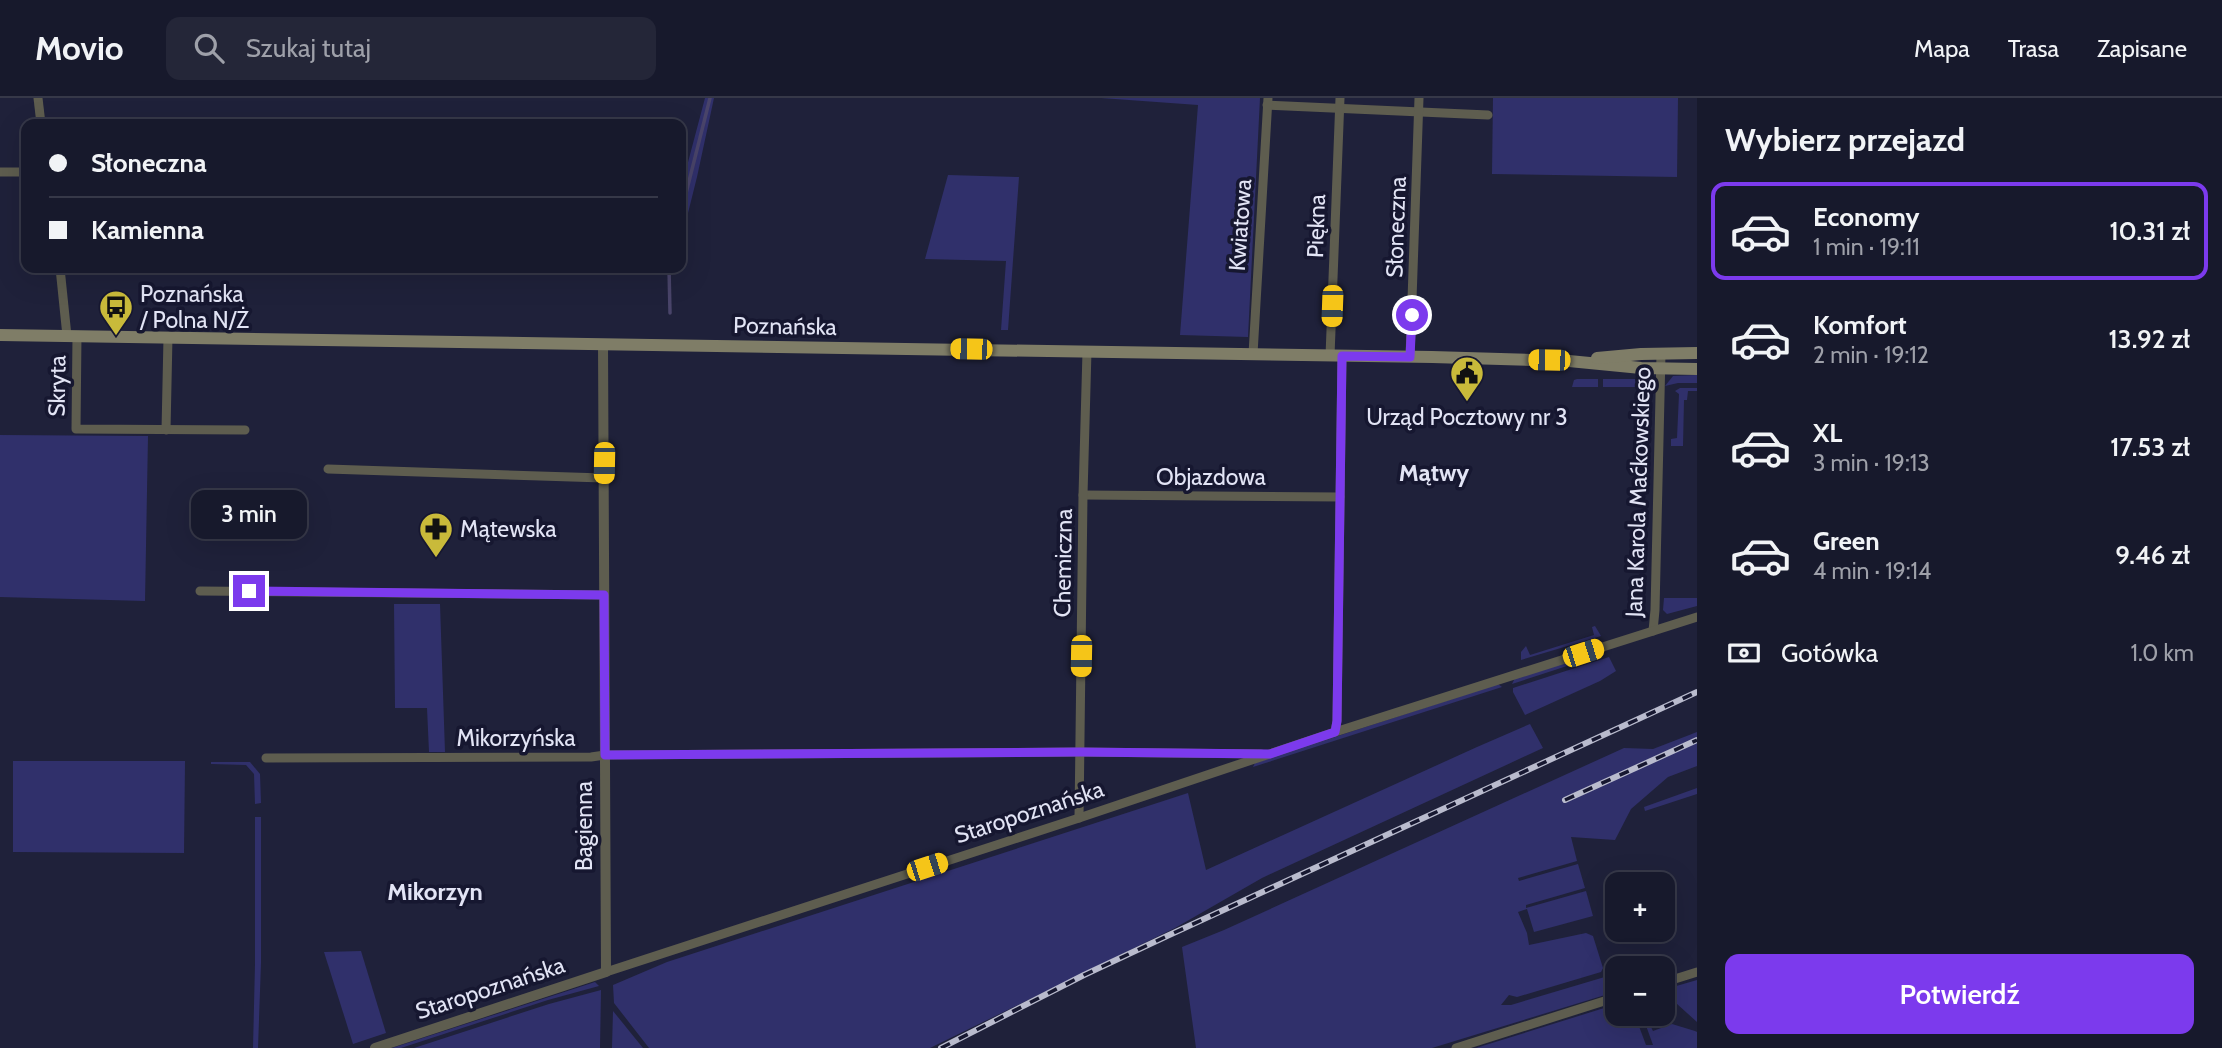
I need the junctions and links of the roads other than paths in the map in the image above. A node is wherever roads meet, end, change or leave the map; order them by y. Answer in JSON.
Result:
{"nodes":[{"id":1,"x":38,"y":98,"type":"edge"},
{"id":2,"x":1340,"y":98,"type":"edge"},
{"id":3,"x":1419,"y":98,"type":"edge"},
{"id":4,"x":1267,"y":102,"type":"edge"},
{"id":5,"x":1340,"y":110,"type":"junction"},
{"id":6,"x":1419,"y":112,"type":"junction"},
{"id":7,"x":1488,"y":114,"type":"dead end"},
{"id":8,"x":40,"y":119,"type":"edge"},
{"id":9,"x":0,"y":172,"type":"edge"},
{"id":10,"x":21,"y":172,"type":"edge"},
{"id":11,"x":61,"y":273,"type":"edge"},
{"id":12,"x":0,"y":335,"type":"edge"},
{"id":13,"x":72,"y":336,"type":"junction"},
{"id":14,"x":167,"y":337,"type":"junction"},
{"id":15,"x":603,"y":344,"type":"junction"},
{"id":16,"x":1087,"y":351,"type":"junction"},
{"id":17,"x":1697,"y":353,"type":"edge"},
{"id":18,"x":1252,"y":354,"type":"junction"},
{"id":19,"x":1661,"y":354,"type":"junction"},
{"id":20,"x":1336,"y":356,"type":"junction"},
{"id":21,"x":1410,"y":357,"type":"junction"},
{"id":22,"x":1569,"y":361,"type":"junction"},
{"id":23,"x":1661,"y":369,"type":"junction"},
{"id":24,"x":1697,"y":369,"type":"edge"},
{"id":25,"x":166,"y":430,"type":"junction"},
{"id":26,"x":245,"y":430,"type":"dead end"},
{"id":27,"x":328,"y":469,"type":"dead end"},
{"id":28,"x":603,"y":478,"type":"junction"},
{"id":29,"x":1083,"y":495,"type":"junction"},
{"id":30,"x":1340,"y":497,"type":"junction"},
{"id":31,"x":200,"y":591,"type":"dead end"},
{"id":32,"x":604,"y":595,"type":"junction"},
{"id":33,"x":1697,"y":617,"type":"edge"},
{"id":34,"x":1653,"y":631,"type":"junction"},
{"id":35,"x":1335,"y":732,"type":"junction"},
{"id":36,"x":1080,"y":752,"type":"junction"},
{"id":37,"x":1218,"y":753,"type":"junction"},
{"id":38,"x":1270,"y":754,"type":"junction"},
{"id":39,"x":605,"y":755,"type":"junction"},
{"id":40,"x":266,"y":758,"type":"dead end"},
{"id":41,"x":1221,"y":771,"type":"junction"},
{"id":42,"x":1079,"y":818,"type":"junction"},
{"id":43,"x":606,"y":972,"type":"junction"},
{"id":44,"x":1697,"y":972,"type":"edge"},
{"id":45,"x":1675,"y":979,"type":"edge"},
{"id":46,"x":1605,"y":1001,"type":"edge"},
{"id":47,"x":375,"y":1048,"type":"edge"},
{"id":48,"x":1456,"y":1048,"type":"edge"}],
"edges":[{"from":1,"to":8,"type":"street"},
{"from":2,"to":5,"type":"street","name":"Piękna"},
{"from":3,"to":6,"type":"street","name":"Słoneczna"},
{"from":4,"to":5,"type":"street"},
{"from":4,"to":18,"type":"street","name":"Kwiatowa"},
{"from":5,"to":6,"type":"street"},
{"from":5,"to":20,"type":"street","name":"Piękna"},
{"from":6,"to":7,"type":"street"},
{"from":6,"to":21,"type":"street","name":"Słoneczna"},
{"from":9,"to":10,"type":"street"},
{"from":11,"to":13,"type":"street"},
{"from":12,"to":13,"type":"main road","name":"Poznańska"},
{"from":13,"to":14,"type":"main road","name":"Poznańska"},
{"from":13,"to":25,"type":"street","name":"Skryta"},
{"from":14,"to":15,"type":"main road","name":"Poznańska"},
{"from":14,"to":25,"type":"street"},
{"from":15,"to":16,"type":"main road","name":"Poznańska"},
{"from":15,"to":28,"type":"street","name":"Bagienna"},
{"from":16,"to":18,"type":"main road","name":"Poznańska"},
{"from":16,"to":29,"type":"street","name":"Chemiczna"},
{"from":17,"to":19,"type":"main road","name":"Poznańska"},
{"from":18,"to":20,"type":"main road","name":"Poznańska"},
{"from":19,"to":22,"type":"main road","name":"Poznańska"},
{"from":19,"to":23,"type":"street","name":"Jana Karola Maćkowskiego"},
{"from":20,"to":21,"type":"main road","name":"Poznańska"},
{"from":20,"to":30,"type":"street"},
{"from":21,"to":22,"type":"main road","name":"Poznańska"},
{"from":22,"to":23,"type":"main road","name":"Poznańska"},
{"from":23,"to":24,"type":"main road","name":"Poznańska"},
{"from":23,"to":34,"type":"street","name":"Jana Karola Maćkowskiego"},
{"from":25,"to":26,"type":"street","name":"Skryta"},
{"from":27,"to":28,"type":"street"},
{"from":28,"to":32,"type":"street","name":"Bagienna"},
{"from":29,"to":30,"type":"street","name":"Objazdowa"},
{"from":29,"to":36,"type":"street","name":"Chemiczna"},
{"from":30,"to":35,"type":"street"},
{"from":31,"to":32,"type":"street"},
{"from":32,"to":39,"type":"street","name":"Bagienna"},
{"from":33,"to":34,"type":"street","name":"Staropoznańska"},
{"from":34,"to":35,"type":"street","name":"Staropoznańska"},
{"from":35,"to":38,"type":"street","name":"Staropoznańska"},
{"from":36,"to":37,"type":"street","name":"Mikorzyńska"},
{"from":36,"to":39,"type":"street","name":"Mikorzyńska"},
{"from":36,"to":42,"type":"street","name":"Chemiczna"},
{"from":37,"to":38,"type":"street","name":"Mikorzyńska"},
{"from":37,"to":41,"type":"street"},
{"from":38,"to":41,"type":"street","name":"Staropoznańska"},
{"from":39,"to":40,"type":"street","name":"Mikorzyńska"},
{"from":39,"to":43,"type":"street","name":"Bagienna"},
{"from":41,"to":42,"type":"street","name":"Staropoznańska"},
{"from":42,"to":43,"type":"street","name":"Staropoznańska"},
{"from":43,"to":47,"type":"street","name":"Staropoznańska"},
{"from":44,"to":45,"type":"street"},
{"from":46,"to":48,"type":"street"}]}
